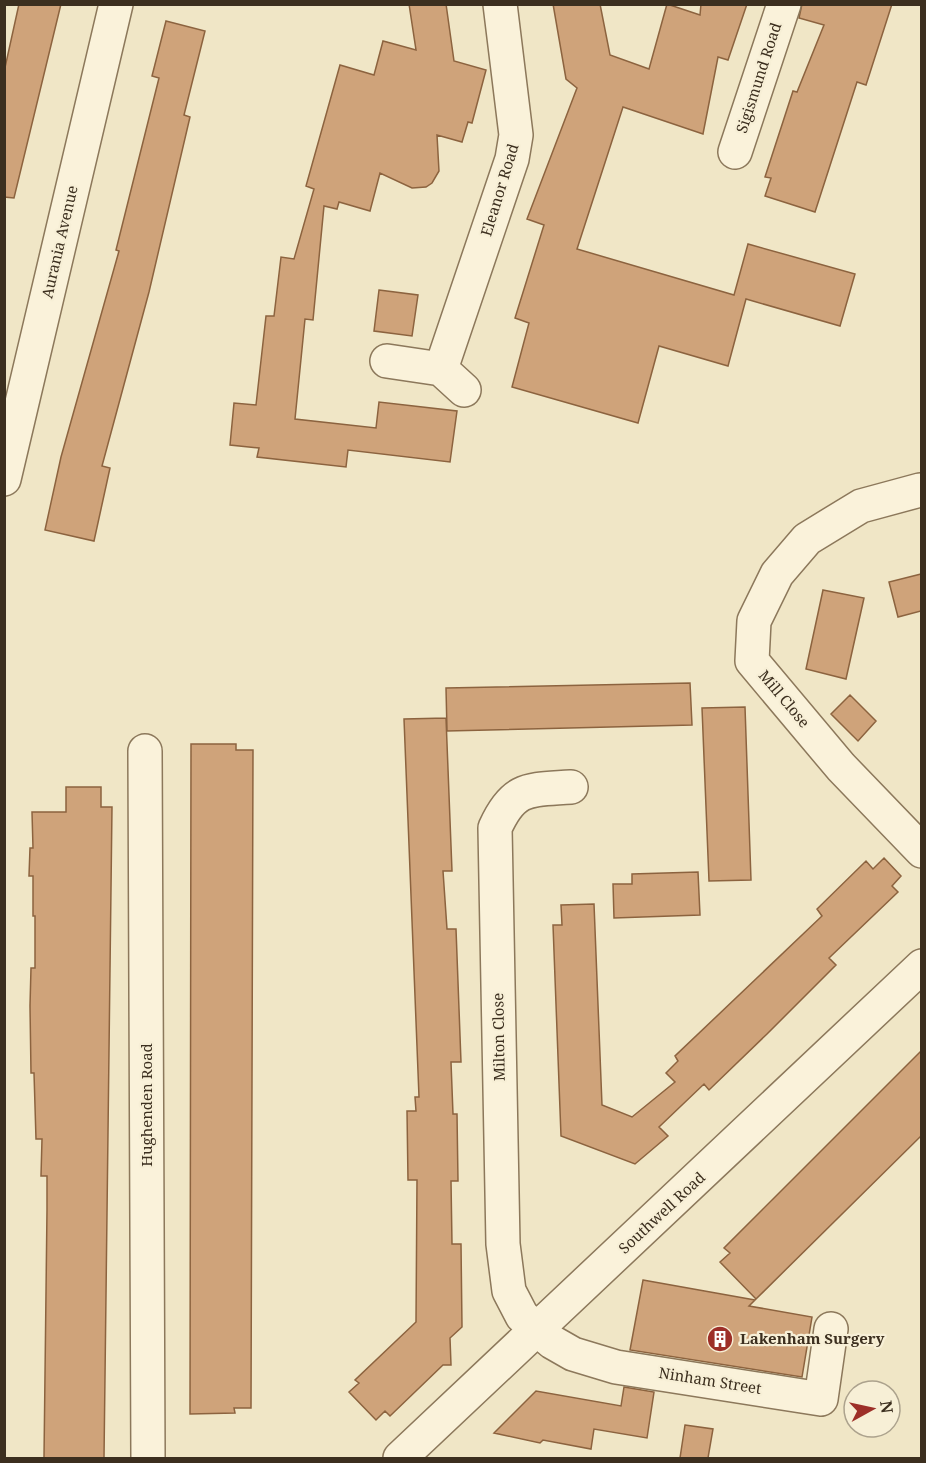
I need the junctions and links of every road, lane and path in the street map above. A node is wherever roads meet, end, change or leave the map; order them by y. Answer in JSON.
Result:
{"nodes":[{"id":1,"x":116,"y":4,"type":"edge"},
{"id":2,"x":500,"y":4,"type":"edge"},
{"id":3,"x":784,"y":4,"type":"edge"},
{"id":4,"x":735,"y":152,"type":"dead end"},
{"id":5,"x":387,"y":362,"type":"dead end"},
{"id":6,"x":4,"y":479,"type":"edge"},
{"id":7,"x":920,"y":490,"type":"dead end"},
{"id":8,"x":145,"y":751,"type":"dead end"},
{"id":9,"x":571,"y":787,"type":"dead end"},
{"id":10,"x":921,"y":851,"type":"edge"},
{"id":11,"x":921,"y":966,"type":"edge"},
{"id":12,"x":537,"y":1329,"type":"junction"},
{"id":13,"x":831,"y":1329,"type":"dead end"},
{"id":14,"x":148,"y":1458,"type":"edge"},
{"id":15,"x":400,"y":1458,"type":"edge"}],
"edges":[{"from":1,"to":6,"type":"street","name":"Aurania Avenue"},
{"from":2,"to":5,"type":"street","name":"Eleanor Road"},
{"from":3,"to":4,"type":"street","name":"Sigismund Road"},
{"from":7,"to":10,"type":"street","name":"Mill Close"},
{"from":8,"to":14,"type":"street","name":"Hughenden Road"},
{"from":9,"to":12,"type":"street","name":"Milton Close"},
{"from":11,"to":12,"type":"street","name":"Southwell Road"},
{"from":12,"to":13,"type":"street","name":"Ninham Street"},
{"from":12,"to":15,"type":"street","name":"Southwell Road"}]}
